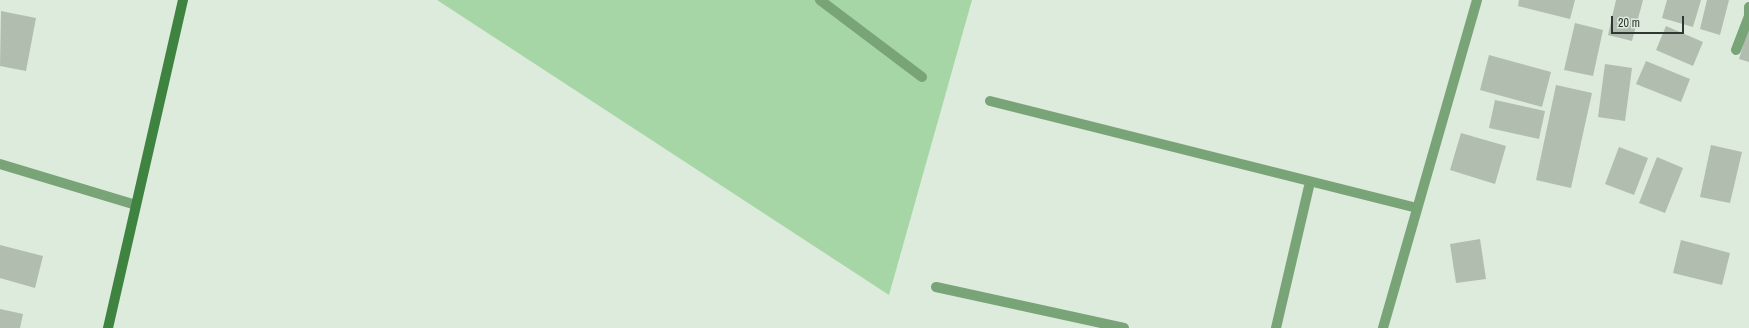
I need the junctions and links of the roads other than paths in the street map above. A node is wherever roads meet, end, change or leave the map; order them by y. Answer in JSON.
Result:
{"nodes":[{"id":1,"x":184,"y":0,"type":"edge"},
{"id":2,"x":820,"y":0,"type":"edge"},
{"id":3,"x":1477,"y":0,"type":"edge"},
{"id":4,"x":1747,"y":0,"type":"edge"},
{"id":5,"x":1749,"y":6,"type":"edge"},
{"id":6,"x":1736,"y":50,"type":"dead end"},
{"id":7,"x":922,"y":77,"type":"dead end"},
{"id":8,"x":990,"y":101,"type":"dead end"},
{"id":9,"x":0,"y":164,"type":"edge"},
{"id":10,"x":1310,"y":182,"type":"junction"},
{"id":11,"x":136,"y":205,"type":"junction"},
{"id":12,"x":1417,"y":208,"type":"junction"},
{"id":13,"x":936,"y":287,"type":"dead end"},
{"id":14,"x":108,"y":328,"type":"edge"},
{"id":15,"x":1124,"y":328,"type":"edge"},
{"id":16,"x":1276,"y":328,"type":"edge"},
{"id":17,"x":1384,"y":328,"type":"edge"}],
"edges":[{"from":1,"to":11,"type":"street"},
{"from":2,"to":7,"type":"street"},
{"from":3,"to":12,"type":"street"},
{"from":4,"to":5,"type":"street"},
{"from":5,"to":6,"type":"street"},
{"from":8,"to":10,"type":"street"},
{"from":9,"to":11,"type":"street"},
{"from":10,"to":12,"type":"street"},
{"from":10,"to":16,"type":"street"},
{"from":11,"to":14,"type":"street"},
{"from":12,"to":17,"type":"street"},
{"from":13,"to":15,"type":"street"}]}
